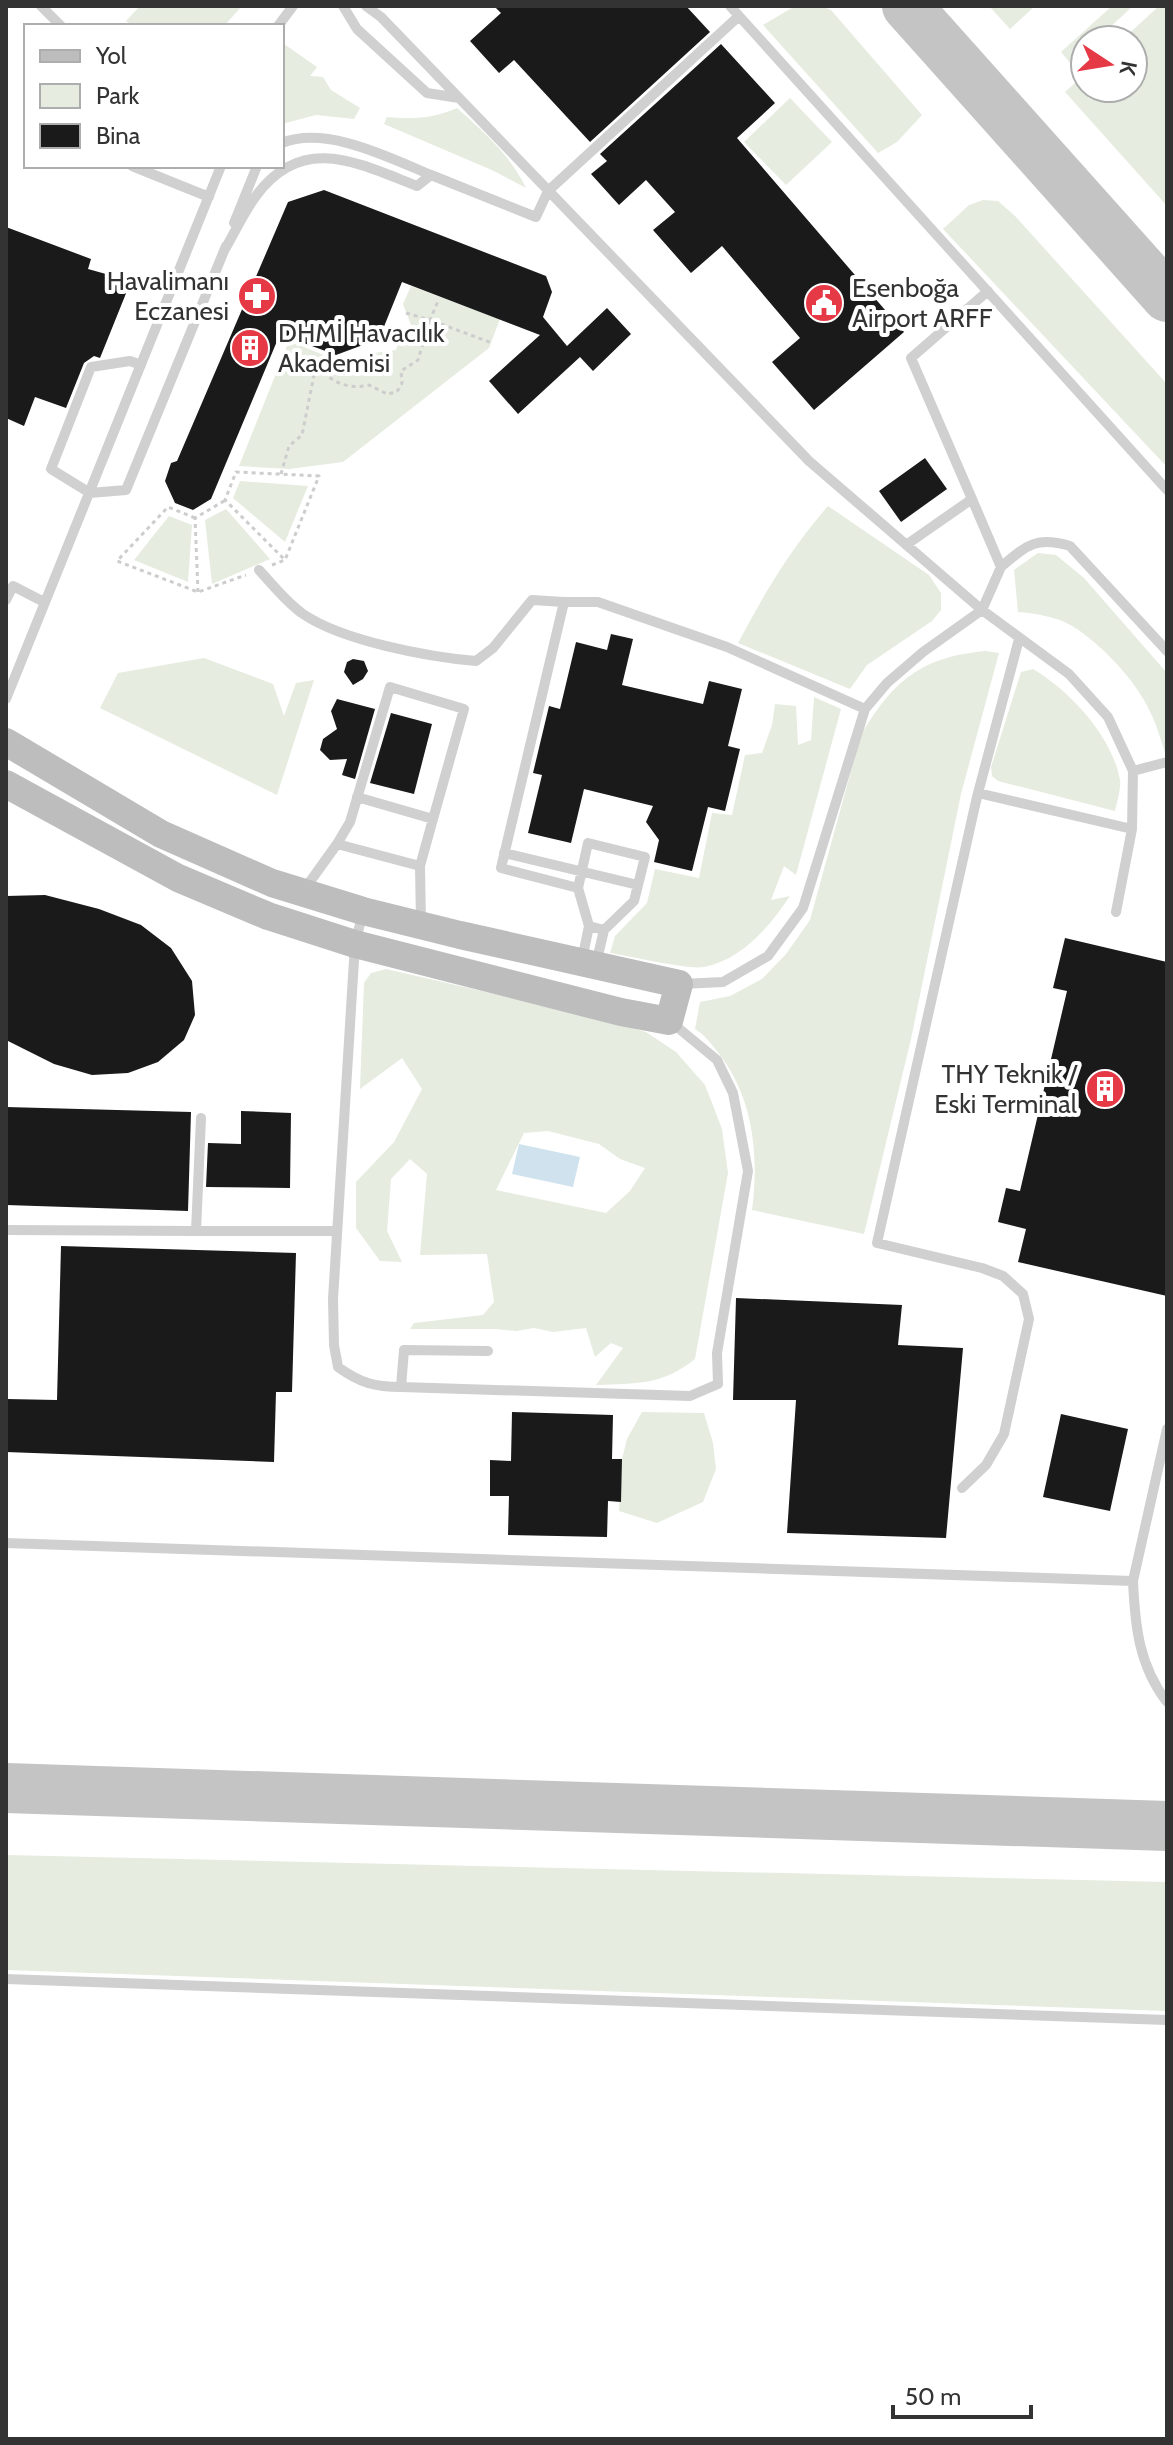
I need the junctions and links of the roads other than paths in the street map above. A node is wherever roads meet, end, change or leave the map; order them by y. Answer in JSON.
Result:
{"nodes":[{"id":1,"x":41,"y":6,"type":"edge"},
{"id":2,"x":293,"y":6,"type":"edge"},
{"id":3,"x":343,"y":6,"type":"edge"},
{"id":4,"x":366,"y":6,"type":"edge"},
{"id":5,"x":730,"y":6,"type":"edge"},
{"id":6,"x":739,"y":16,"type":"junction"},
{"id":7,"x":59,"y":24,"type":"edge"},
{"id":8,"x":280,"y":24,"type":"edge"},
{"id":9,"x":459,"y":98,"type":"junction"},
{"id":10,"x":284,"y":143,"type":"edge"},
{"id":11,"x":284,"y":165,"type":"edge"},
{"id":12,"x":137,"y":168,"type":"edge"},
{"id":13,"x":220,"y":168,"type":"edge"},
{"id":14,"x":256,"y":168,"type":"edge"},
{"id":15,"x":273,"y":170,"type":"edge"},
{"id":16,"x":431,"y":175,"type":"junction"},
{"id":17,"x":548,"y":191,"type":"junction"},
{"id":18,"x":209,"y":197,"type":"junction"},
{"id":19,"x":225,"y":249,"type":"junction"},
{"id":20,"x":988,"y":291,"type":"junction"},
{"id":21,"x":141,"y":365,"type":"junction"},
{"id":22,"x":1167,"y":490,"type":"edge"},
{"id":23,"x":90,"y":493,"type":"junction"},
{"id":24,"x":972,"y":499,"type":"junction"},
{"id":25,"x":906,"y":545,"type":"junction"},
{"id":26,"x":1001,"y":567,"type":"junction"},
{"id":27,"x":259,"y":570,"type":"road end"},
{"id":28,"x":10,"y":583,"type":"edge"},
{"id":29,"x":6,"y":600,"type":"edge"},
{"id":30,"x":44,"y":602,"type":"junction"},
{"id":31,"x":564,"y":602,"type":"junction"},
{"id":32,"x":982,"y":610,"type":"junction"},
{"id":33,"x":1019,"y":639,"type":"junction"},
{"id":34,"x":1167,"y":651,"type":"edge"},
{"id":35,"x":6,"y":699,"type":"edge"},
{"id":36,"x":865,"y":709,"type":"junction"},
{"id":37,"x":6,"y":742,"type":"edge"},
{"id":38,"x":1167,"y":762,"type":"edge"},
{"id":39,"x":1133,"y":771,"type":"junction"},
{"id":40,"x":6,"y":784,"type":"edge"},
{"id":41,"x":978,"y":793,"type":"junction"},
{"id":42,"x":357,"y":797,"type":"junction"},
{"id":43,"x":433,"y":819,"type":"junction"},
{"id":44,"x":1132,"y":829,"type":"junction"},
{"id":45,"x":337,"y":844,"type":"junction"},
{"id":46,"x":504,"y":853,"type":"junction"},
{"id":47,"x":420,"y":866,"type":"junction"},
{"id":48,"x":581,"y":871,"type":"junction"},
{"id":49,"x":638,"y":885,"type":"junction"},
{"id":50,"x":578,"y":888,"type":"junction"},
{"id":51,"x":302,"y":893,"type":"junction"},
{"id":52,"x":363,"y":911,"type":"junction"},
{"id":53,"x":1116,"y":912,"type":"dead end"},
{"id":54,"x":421,"y":926,"type":"junction"},
{"id":55,"x":589,"y":926,"type":"junction"},
{"id":56,"x":604,"y":930,"type":"junction"},
{"id":57,"x":355,"y":944,"type":"junction"},
{"id":58,"x":589,"y":964,"type":"junction"},
{"id":59,"x":679,"y":984,"type":"junction"},
{"id":60,"x":669,"y":1021,"type":"junction"},
{"id":61,"x":201,"y":1118,"type":"dead end"},
{"id":62,"x":6,"y":1230,"type":"edge"},
{"id":63,"x":196,"y":1231,"type":"junction"},
{"id":64,"x":337,"y":1231,"type":"junction"},
{"id":65,"x":488,"y":1351,"type":"dead end"},
{"id":66,"x":401,"y":1387,"type":"junction"},
{"id":67,"x":1167,"y":1429,"type":"edge"},
{"id":68,"x":962,"y":1488,"type":"dead end"},
{"id":69,"x":6,"y":1543,"type":"edge"},
{"id":70,"x":1133,"y":1581,"type":"junction"},
{"id":71,"x":1167,"y":1702,"type":"edge"},
{"id":72,"x":6,"y":1979,"type":"edge"},
{"id":73,"x":1167,"y":2020,"type":"edge"}],
"edges":[{"from":1,"to":7,"type":"lane"},
{"from":2,"to":8,"type":"lane"},
{"from":3,"to":9,"type":"lane"},
{"from":4,"to":9,"type":"lane"},
{"from":5,"to":6,"type":"lane"},
{"from":6,"to":17,"type":"lane"},
{"from":6,"to":20,"type":"lane"},
{"from":9,"to":17,"type":"lane"},
{"from":10,"to":16,"type":"lane"},
{"from":11,"to":16,"type":"lane"},
{"from":12,"to":18,"type":"lane"},
{"from":13,"to":18,"type":"lane"},
{"from":14,"to":19,"type":"lane"},
{"from":15,"to":19,"type":"lane"},
{"from":16,"to":17,"type":"lane"},
{"from":17,"to":25,"type":"lane"},
{"from":18,"to":21,"type":"lane"},
{"from":19,"to":23,"type":"lane"},
{"from":20,"to":22,"type":"lane"},
{"from":20,"to":24,"type":"lane"},
{"from":21,"to":23,"type":"lane"},
{"from":21,"to":23,"type":"lane"},
{"from":23,"to":30,"type":"lane"},
{"from":24,"to":25,"type":"lane"},
{"from":24,"to":26,"type":"lane"},
{"from":25,"to":32,"type":"lane"},
{"from":26,"to":32,"type":"lane"},
{"from":26,"to":34,"type":"lane"},
{"from":27,"to":31,"type":"lane"},
{"from":28,"to":29,"type":"lane"},
{"from":28,"to":30,"type":"lane"},
{"from":30,"to":35,"type":"lane"},
{"from":31,"to":36,"type":"lane"},
{"from":31,"to":46,"type":"lane"},
{"from":32,"to":33,"type":"lane"},
{"from":32,"to":36,"type":"lane"},
{"from":33,"to":39,"type":"lane"},
{"from":33,"to":41,"type":"lane"},
{"from":36,"to":59,"type":"lane"},
{"from":37,"to":51,"type":"street"},
{"from":38,"to":39,"type":"lane"},
{"from":39,"to":44,"type":"lane"},
{"from":40,"to":57,"type":"street"},
{"from":41,"to":44,"type":"lane"},
{"from":41,"to":68,"type":"lane"},
{"from":42,"to":43,"type":"lane"},
{"from":42,"to":43,"type":"lane"},
{"from":42,"to":45,"type":"lane"},
{"from":43,"to":47,"type":"lane"},
{"from":44,"to":53,"type":"lane"},
{"from":45,"to":47,"type":"lane"},
{"from":45,"to":51,"type":"lane"},
{"from":46,"to":48,"type":"lane"},
{"from":46,"to":50,"type":"lane"},
{"from":47,"to":54,"type":"lane"},
{"from":48,"to":49,"type":"lane"},
{"from":48,"to":49,"type":"lane"},
{"from":48,"to":50,"type":"lane"},
{"from":49,"to":56,"type":"lane"},
{"from":50,"to":55,"type":"lane"},
{"from":51,"to":52,"type":"street"},
{"from":52,"to":54,"type":"street"},
{"from":52,"to":57,"type":"lane"},
{"from":54,"to":58,"type":"street"},
{"from":55,"to":56,"type":"lane"},
{"from":55,"to":58,"type":"lane"},
{"from":56,"to":58,"type":"lane"},
{"from":57,"to":60,"type":"street"},
{"from":57,"to":64,"type":"lane"},
{"from":58,"to":59,"type":"street"},
{"from":59,"to":60,"type":"street"},
{"from":60,"to":66,"type":"lane"},
{"from":61,"to":63,"type":"lane"},
{"from":62,"to":63,"type":"lane"},
{"from":63,"to":64,"type":"lane"},
{"from":64,"to":66,"type":"lane"},
{"from":65,"to":66,"type":"lane"},
{"from":67,"to":70,"type":"lane"},
{"from":69,"to":70,"type":"lane"},
{"from":70,"to":71,"type":"lane"},
{"from":72,"to":73,"type":"lane"}]}
